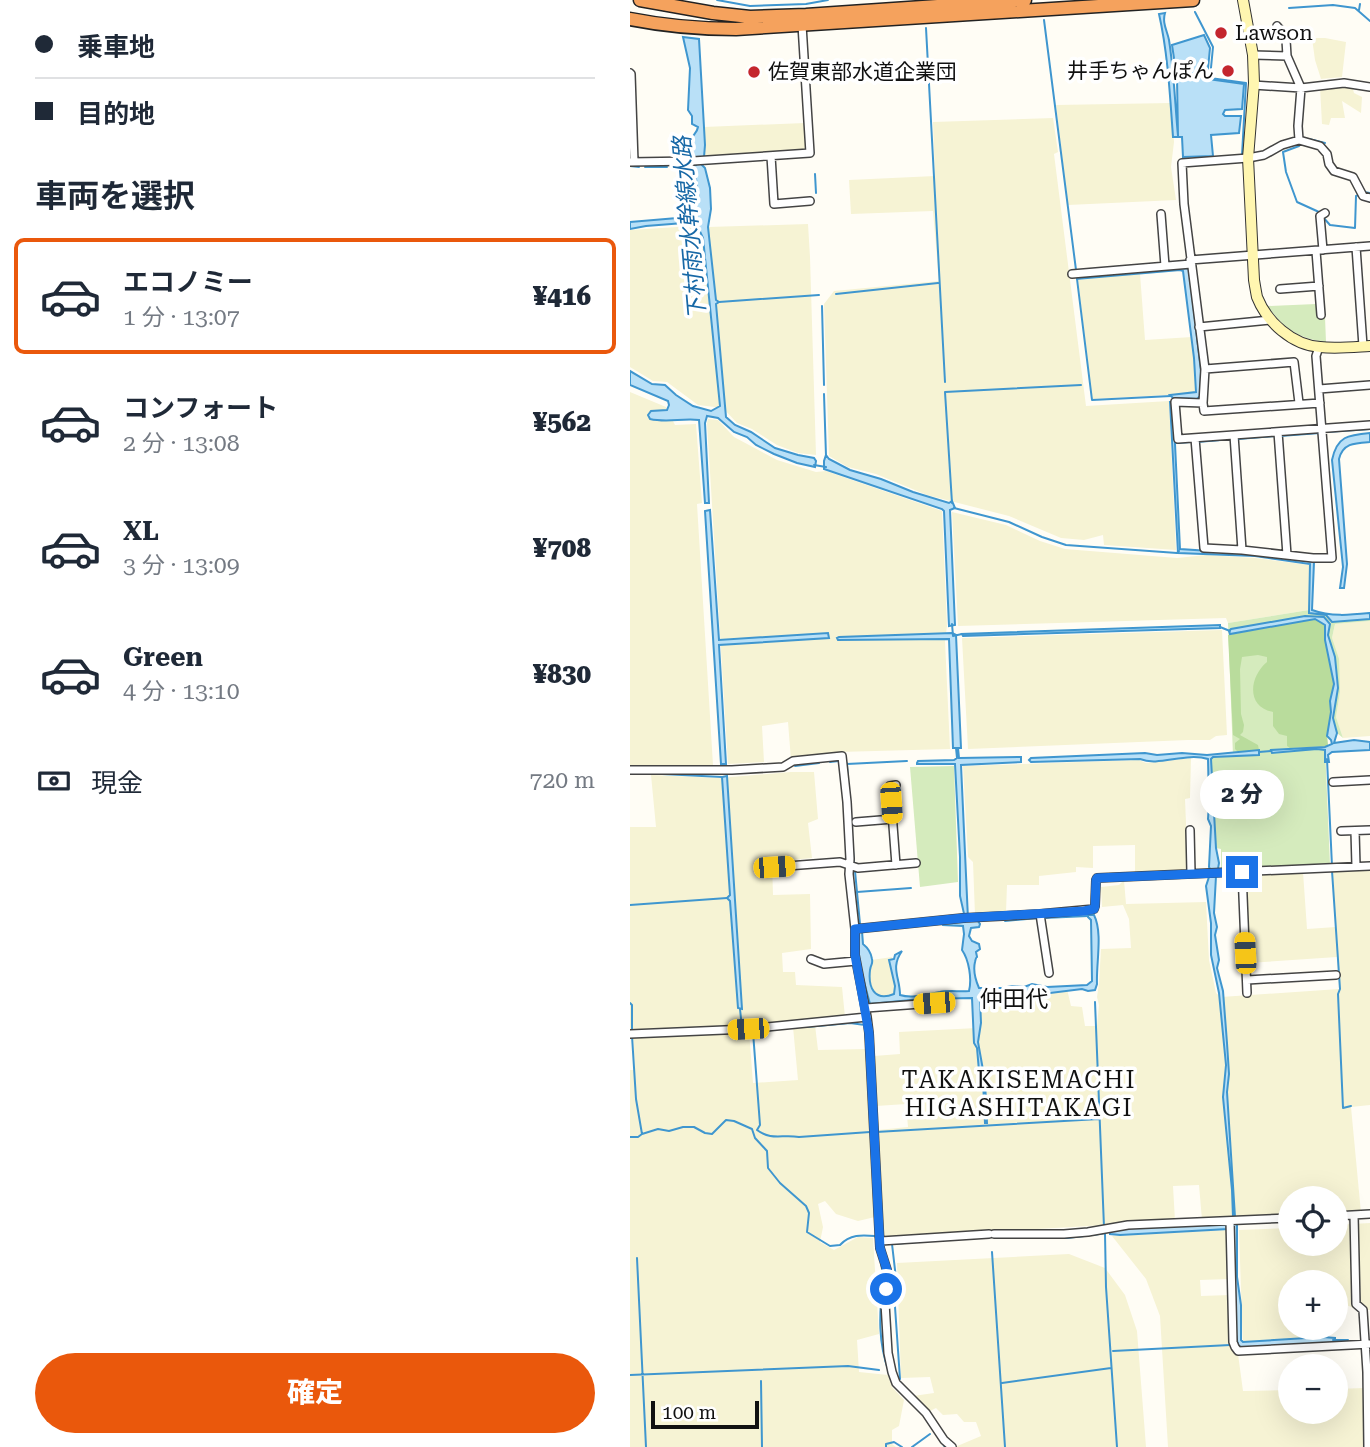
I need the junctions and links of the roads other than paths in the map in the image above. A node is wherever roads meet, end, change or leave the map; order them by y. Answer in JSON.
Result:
{"nodes":[{"id":1,"x":640,"y":0,"type":"edge"},
{"id":2,"x":1025,"y":0,"type":"edge"},
{"id":3,"x":1194,"y":0,"type":"edge"},
{"id":4,"x":1243,"y":0,"type":"edge"},
{"id":5,"x":630,"y":19,"type":"edge"},
{"id":6,"x":802,"y":25,"type":"junction"},
{"id":7,"x":1278,"y":26,"type":"dead end"},
{"id":8,"x":1253,"y":55,"type":"junction"},
{"id":9,"x":1287,"y":56,"type":"junction"},
{"id":10,"x":630,"y":73,"type":"edge"},
{"id":11,"x":1253,"y":85,"type":"junction"},
{"id":12,"x":1370,"y":87,"type":"edge"},
{"id":13,"x":1301,"y":88,"type":"junction"},
{"id":14,"x":631,"y":117,"type":"edge"},
{"id":15,"x":1299,"y":140,"type":"junction"},
{"id":16,"x":772,"y":156,"type":"junction"},
{"id":17,"x":1248,"y":158,"type":"junction"},
{"id":18,"x":632,"y":162,"type":"edge"},
{"id":19,"x":1370,"y":198,"type":"edge"},
{"id":20,"x":810,"y":201,"type":"dead end"},
{"id":21,"x":1161,"y":214,"type":"dead end"},
{"id":22,"x":1322,"y":214,"type":"dead end"},
{"id":23,"x":1370,"y":246,"type":"edge"},
{"id":24,"x":1356,"y":247,"type":"junction"},
{"id":25,"x":1319,"y":251,"type":"junction"},
{"id":26,"x":1252,"y":256,"type":"junction"},
{"id":27,"x":1191,"y":262,"type":"junction"},
{"id":28,"x":1165,"y":266,"type":"junction"},
{"id":29,"x":1072,"y":274,"type":"dead end"},
{"id":30,"x":1370,"y":283,"type":"edge"},
{"id":31,"x":1359,"y":284,"type":"junction"},
{"id":32,"x":1319,"y":286,"type":"junction"},
{"id":33,"x":1280,"y":289,"type":"dead end"},
{"id":34,"x":1321,"y":315,"type":"dead end"},
{"id":35,"x":1366,"y":318,"type":"edge"},
{"id":36,"x":1270,"y":320,"type":"junction"},
{"id":37,"x":1199,"y":327,"type":"junction"},
{"id":38,"x":1367,"y":346,"type":"edge"},
{"id":39,"x":1319,"y":348,"type":"junction"},
{"id":40,"x":1205,"y":369,"type":"junction"},
{"id":41,"x":1370,"y":385,"type":"edge"},
{"id":42,"x":1319,"y":389,"type":"junction"},
{"id":43,"x":1203,"y":403,"type":"junction"},
{"id":44,"x":1320,"y":403,"type":"junction"},
{"id":45,"x":1298,"y":404,"type":"junction"},
{"id":46,"x":1370,"y":425,"type":"edge"},
{"id":47,"x":1322,"y":431,"type":"junction"},
{"id":48,"x":1278,"y":434,"type":"junction"},
{"id":49,"x":1234,"y":438,"type":"junction"},
{"id":50,"x":1195,"y":441,"type":"junction"},
{"id":51,"x":1242,"y":550,"type":"junction"},
{"id":52,"x":1287,"y":555,"type":"junction"},
{"id":53,"x":630,"y":770,"type":"edge"},
{"id":54,"x":1370,"y":780,"type":"edge"},
{"id":55,"x":1333,"y":782,"type":"dead end"},
{"id":56,"x":896,"y":785,"type":"dead end"},
{"id":57,"x":892,"y":819,"type":"junction"},
{"id":58,"x":856,"y":822,"type":"dead end"},
{"id":59,"x":1190,"y":830,"type":"dead end"},
{"id":60,"x":1370,"y":830,"type":"edge"},
{"id":61,"x":1341,"y":831,"type":"dead end"},
{"id":62,"x":1355,"y":831,"type":"junction"},
{"id":63,"x":916,"y":863,"type":"dead end"},
{"id":64,"x":896,"y":865,"type":"junction"},
{"id":65,"x":1356,"y":866,"type":"junction"},
{"id":66,"x":1370,"y":866,"type":"edge"},
{"id":67,"x":774,"y":867,"type":"dead end"},
{"id":68,"x":854,"y":867,"type":"junction"},
{"id":69,"x":1242,"y":872,"type":"junction"},
{"id":70,"x":1191,"y":873,"type":"junction"},
{"id":71,"x":1041,"y":917,"type":"junction"},
{"id":72,"x":855,"y":929,"type":"junction"},
{"id":73,"x":811,"y":959,"type":"dead end"},
{"id":74,"x":856,"y":961,"type":"junction"},
{"id":75,"x":1049,"y":973,"type":"dead end"},
{"id":76,"x":1336,"y":975,"type":"dead end"},
{"id":77,"x":1247,"y":980,"type":"junction"},
{"id":78,"x":1247,"y":993,"type":"dead end"},
{"id":79,"x":934,"y":1003,"type":"dead end"},
{"id":80,"x":866,"y":1008,"type":"junction"},
{"id":81,"x":867,"y":1017,"type":"junction"},
{"id":82,"x":632,"y":1034,"type":"edge"},
{"id":83,"x":1370,"y":1214,"type":"edge"},
{"id":84,"x":1348,"y":1218,"type":"edge"},
{"id":85,"x":1278,"y":1219,"type":"edge"},
{"id":86,"x":1354,"y":1219,"type":"junction"},
{"id":87,"x":1233,"y":1221,"type":"junction"},
{"id":88,"x":881,"y":1241,"type":"junction"},
{"id":89,"x":1365,"y":1340,"type":"edge"},
{"id":90,"x":943,"y":1443,"type":"edge"},
{"id":91,"x":952,"y":1447,"type":"edge"},
{"id":92,"x":1368,"y":1447,"type":"edge"}],
"edges":[{"from":1,"to":2,"type":"highway"},
{"from":3,"to":6,"type":"highway"},
{"from":4,"to":8,"type":"street"},
{"from":5,"to":6,"type":"highway"},
{"from":6,"to":16,"type":"street"},
{"from":7,"to":9,"type":"street"},
{"from":8,"to":9,"type":"street"},
{"from":8,"to":11,"type":"street"},
{"from":9,"to":13,"type":"street"},
{"from":10,"to":14,"type":"street"},
{"from":11,"to":13,"type":"street"},
{"from":11,"to":17,"type":"street"},
{"from":12,"to":13,"type":"street"},
{"from":13,"to":15,"type":"street"},
{"from":14,"to":18,"type":"street"},
{"from":15,"to":17,"type":"street"},
{"from":15,"to":19,"type":"street"},
{"from":16,"to":18,"type":"street"},
{"from":16,"to":20,"type":"street"},
{"from":17,"to":26,"type":"street"},
{"from":17,"to":27,"type":"street"},
{"from":21,"to":28,"type":"street"},
{"from":22,"to":25,"type":"street"},
{"from":23,"to":24,"type":"street"},
{"from":24,"to":25,"type":"street"},
{"from":24,"to":31,"type":"street"},
{"from":25,"to":26,"type":"street"},
{"from":25,"to":32,"type":"street"},
{"from":26,"to":27,"type":"street"},
{"from":26,"to":36,"type":"street"},
{"from":27,"to":28,"type":"street"},
{"from":27,"to":37,"type":"street"},
{"from":28,"to":29,"type":"street"},
{"from":30,"to":31,"type":"street"},
{"from":31,"to":35,"type":"street"},
{"from":32,"to":33,"type":"street"},
{"from":32,"to":34,"type":"street"},
{"from":35,"to":38,"type":"street"},
{"from":36,"to":37,"type":"street"},
{"from":36,"to":39,"type":"street"},
{"from":37,"to":40,"type":"street"},
{"from":38,"to":39,"type":"street"},
{"from":39,"to":42,"type":"street"},
{"from":40,"to":43,"type":"street"},
{"from":40,"to":45,"type":"street"},
{"from":41,"to":42,"type":"street"},
{"from":42,"to":44,"type":"street"},
{"from":43,"to":45,"type":"street"},
{"from":43,"to":50,"type":"street"},
{"from":44,"to":45,"type":"street"},
{"from":44,"to":47,"type":"street"},
{"from":46,"to":47,"type":"street"},
{"from":47,"to":48,"type":"street"},
{"from":47,"to":52,"type":"street"},
{"from":48,"to":49,"type":"street"},
{"from":48,"to":52,"type":"street"},
{"from":49,"to":50,"type":"street"},
{"from":49,"to":51,"type":"street"},
{"from":50,"to":51,"type":"street"},
{"from":51,"to":52,"type":"street"},
{"from":53,"to":68,"type":"street"},
{"from":54,"to":55,"type":"street"},
{"from":56,"to":57,"type":"street"},
{"from":57,"to":58,"type":"street"},
{"from":57,"to":64,"type":"street"},
{"from":59,"to":70,"type":"street"},
{"from":60,"to":62,"type":"street"},
{"from":61,"to":62,"type":"street"},
{"from":62,"to":65,"type":"street"},
{"from":63,"to":64,"type":"street"},
{"from":64,"to":68,"type":"street"},
{"from":65,"to":66,"type":"street"},
{"from":65,"to":69,"type":"street"},
{"from":67,"to":68,"type":"street"},
{"from":68,"to":72,"type":"street"},
{"from":69,"to":70,"type":"street"},
{"from":69,"to":77,"type":"street"},
{"from":70,"to":71,"type":"street"},
{"from":71,"to":72,"type":"street"},
{"from":71,"to":75,"type":"street"},
{"from":72,"to":74,"type":"street"},
{"from":73,"to":74,"type":"street"},
{"from":74,"to":80,"type":"street"},
{"from":76,"to":77,"type":"street"},
{"from":77,"to":78,"type":"street"},
{"from":79,"to":80,"type":"street"},
{"from":80,"to":81,"type":"street"},
{"from":81,"to":82,"type":"street"},
{"from":81,"to":88,"type":"street"},
{"from":83,"to":86,"type":"street"},
{"from":84,"to":86,"type":"street"},
{"from":85,"to":87,"type":"street"},
{"from":86,"to":89,"type":"street"},
{"from":87,"to":88,"type":"street"},
{"from":87,"to":89,"type":"street"},
{"from":88,"to":90,"type":"street"},
{"from":89,"to":92,"type":"street"},
{"from":90,"to":91,"type":"street"}]}
